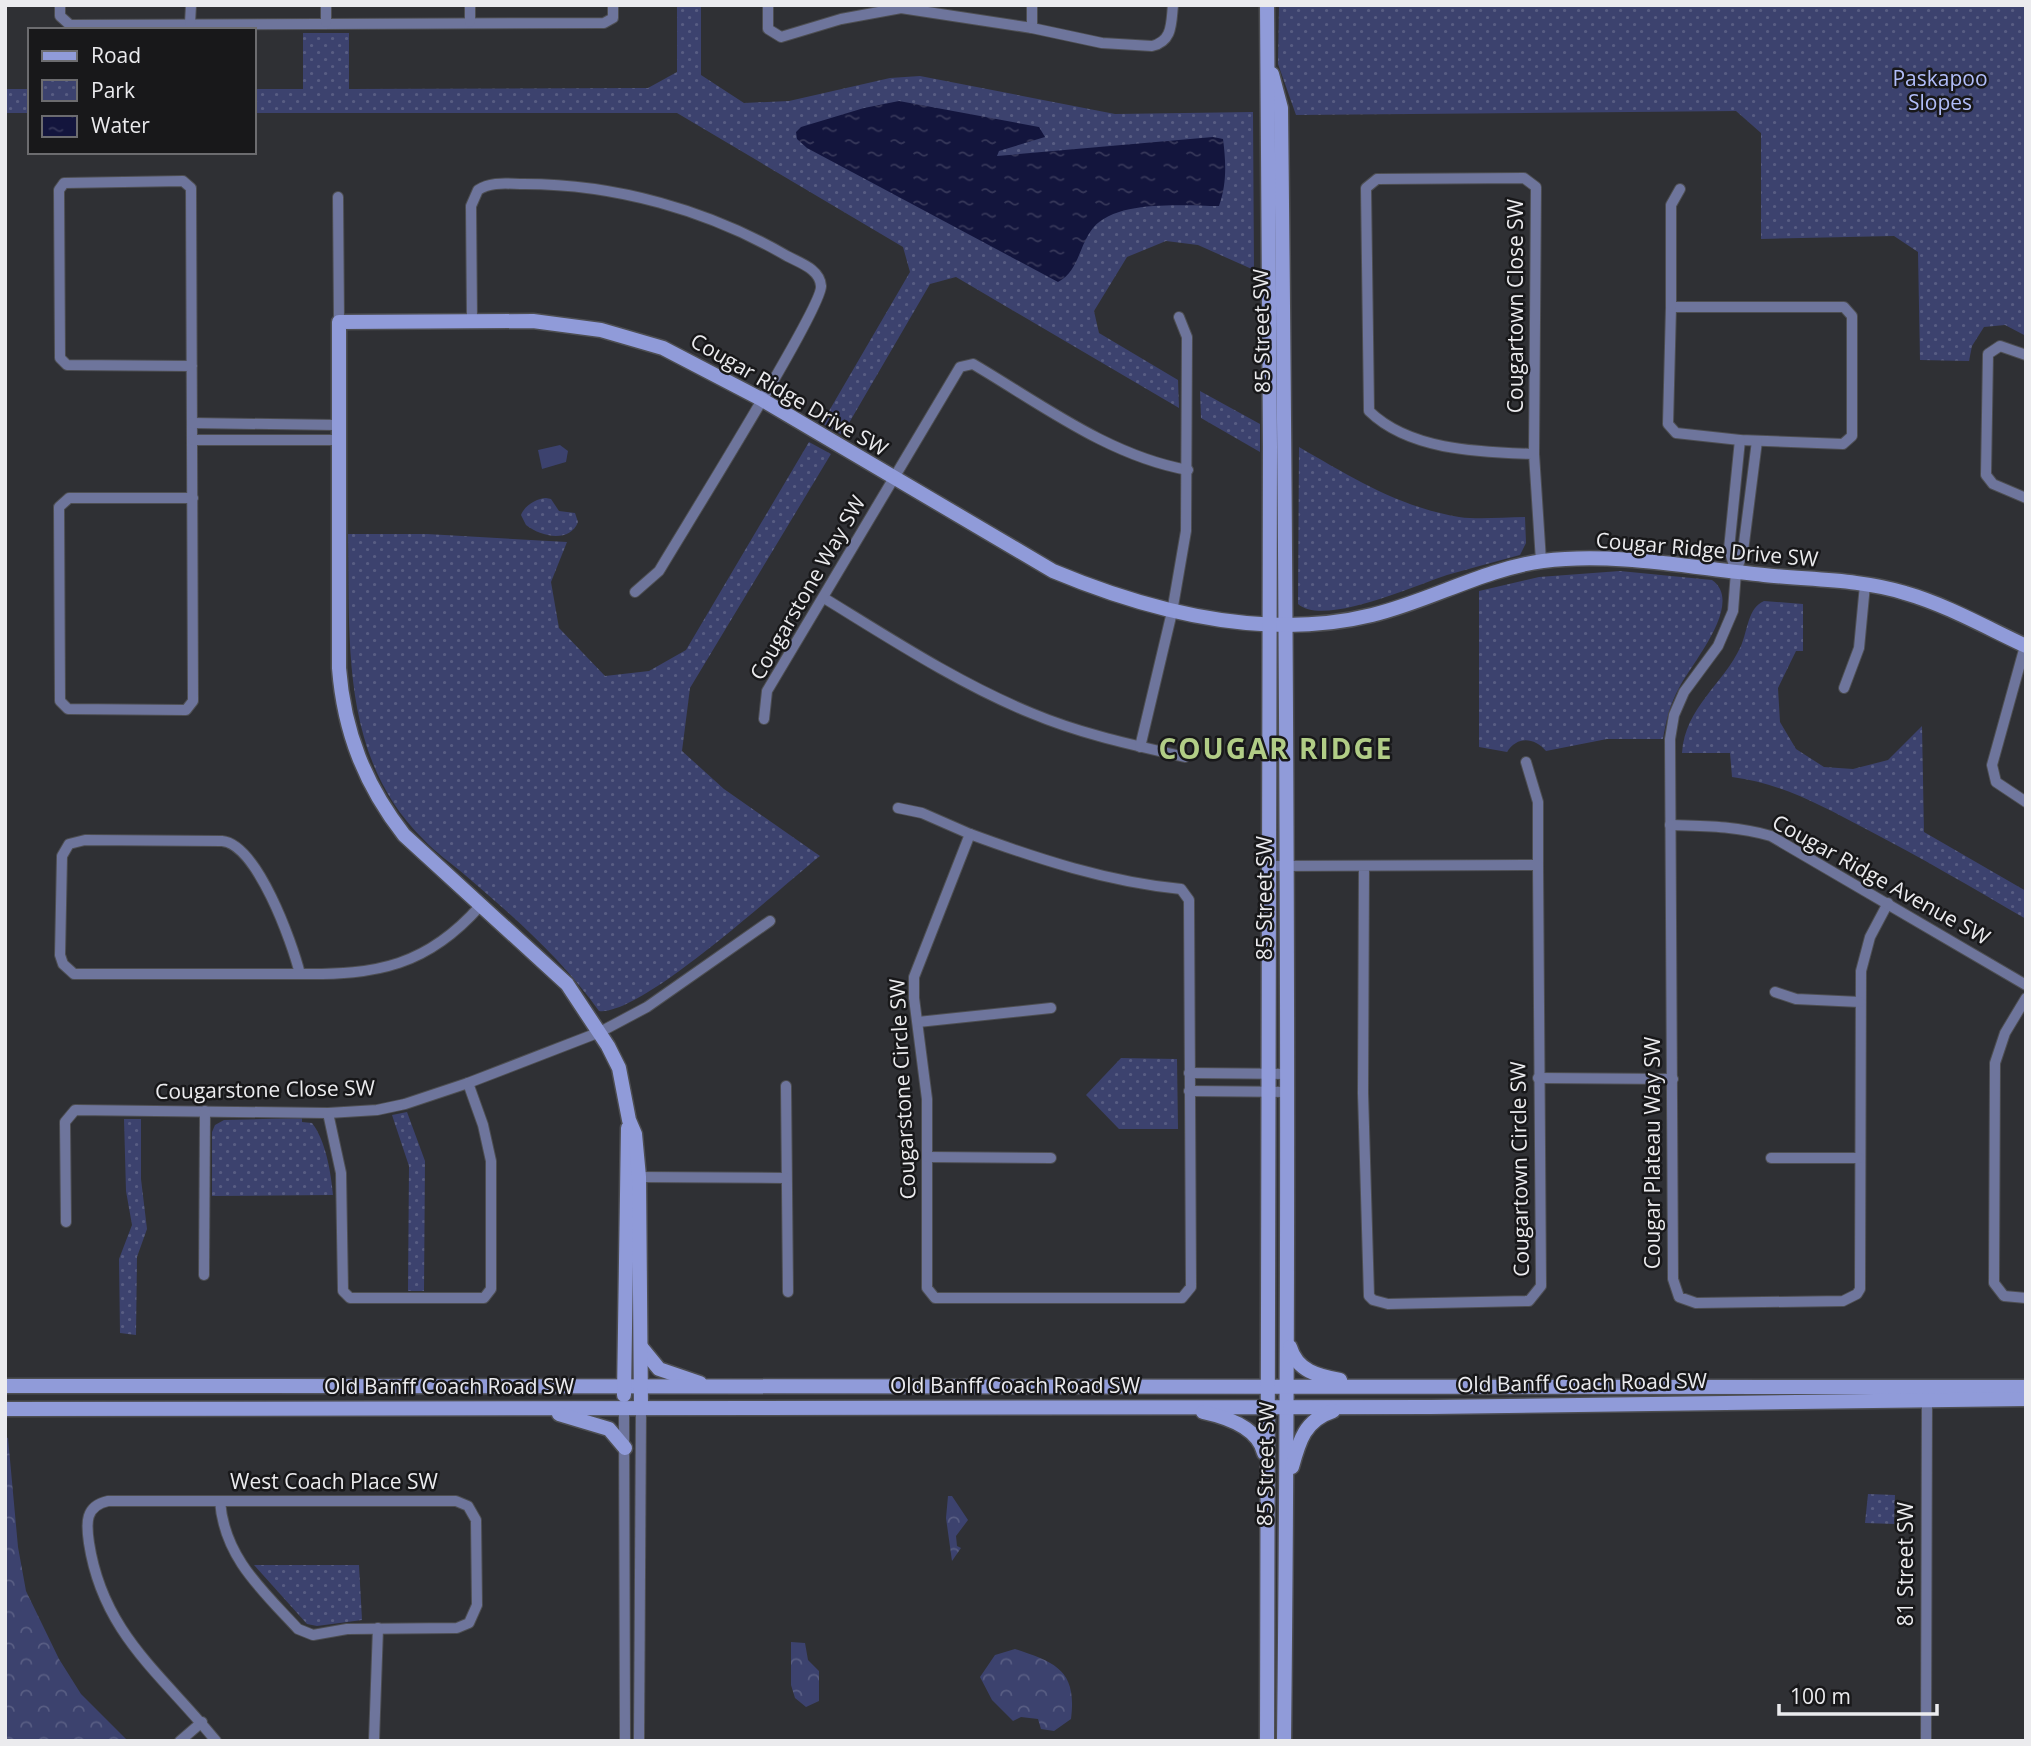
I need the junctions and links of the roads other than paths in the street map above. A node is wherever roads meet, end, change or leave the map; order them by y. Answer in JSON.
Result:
{"nodes":[{"id":1,"x":60,"y":5,"type":"edge"},
{"id":2,"x":191,"y":5,"type":"edge"},
{"id":3,"x":326,"y":5,"type":"edge"},
{"id":4,"x":470,"y":5,"type":"edge"},
{"id":5,"x":613,"y":5,"type":"edge"},
{"id":6,"x":768,"y":5,"type":"edge"},
{"id":7,"x":1032,"y":5,"type":"edge"},
{"id":8,"x":1173,"y":5,"type":"edge"},
{"id":9,"x":1267,"y":5,"type":"edge"},
{"id":10,"x":901,"y":7,"type":"edge"},
{"id":11,"x":326,"y":22,"type":"junction"},
{"id":12,"x":470,"y":22,"type":"junction"},
{"id":13,"x":190,"y":23,"type":"junction"},
{"id":14,"x":1032,"y":28,"type":"junction"},
{"id":15,"x":1268,"y":56,"type":"junction"},
{"id":16,"x":1680,"y":189,"type":"dead end"},
{"id":17,"x":338,"y":197,"type":"dead end"},
{"id":18,"x":1671,"y":307,"type":"junction"},
{"id":19,"x":1179,"y":317,"type":"dead end"},
{"id":20,"x":472,"y":321,"type":"junction"},
{"id":21,"x":338,"y":322,"type":"junction"},
{"id":22,"x":2026,"y":355,"type":"edge"},
{"id":23,"x":192,"y":366,"type":"junction"},
{"id":24,"x":761,"y":399,"type":"junction"},
{"id":25,"x":192,"y":423,"type":"junction"},
{"id":26,"x":337,"y":425,"type":"junction"},
{"id":27,"x":193,"y":440,"type":"junction"},
{"id":28,"x":338,"y":440,"type":"junction"},
{"id":29,"x":1740,"y":440,"type":"junction"},
{"id":30,"x":1757,"y":441,"type":"junction"},
{"id":31,"x":1534,"y":454,"type":"junction"},
{"id":32,"x":1188,"y":470,"type":"junction"},
{"id":33,"x":894,"y":479,"type":"junction"},
{"id":34,"x":193,"y":498,"type":"junction"},
{"id":35,"x":2026,"y":498,"type":"edge"},
{"id":36,"x":1541,"y":561,"type":"junction"},
{"id":37,"x":1736,"y":572,"type":"junction"},
{"id":38,"x":1865,"y":585,"type":"junction"},
{"id":39,"x":635,"y":592,"type":"dead end"},
{"id":40,"x":824,"y":598,"type":"junction"},
{"id":41,"x":1171,"y":612,"type":"junction"},
{"id":42,"x":1287,"y":623,"type":"junction"},
{"id":43,"x":1269,"y":624,"type":"junction"},
{"id":44,"x":2025,"y":646,"type":"edge"},
{"id":45,"x":1844,"y":688,"type":"dead end"},
{"id":46,"x":764,"y":719,"type":"dead end"},
{"id":47,"x":1140,"y":747,"type":"junction"},
{"id":48,"x":1185,"y":757,"type":"dead end"},
{"id":49,"x":1526,"y":762,"type":"dead end"},
{"id":50,"x":2026,"y":802,"type":"edge"},
{"id":51,"x":898,"y":808,"type":"dead end"},
{"id":52,"x":1670,"y":825,"type":"junction"},
{"id":53,"x":970,"y":834,"type":"junction"},
{"id":54,"x":1538,"y":865,"type":"junction"},
{"id":55,"x":1269,"y":866,"type":"junction"},
{"id":56,"x":1286,"y":866,"type":"junction"},
{"id":57,"x":1364,"y":866,"type":"junction"},
{"id":58,"x":1888,"y":903,"type":"junction"},
{"id":59,"x":480,"y":906,"type":"junction"},
{"id":60,"x":770,"y":921,"type":"dead end"},
{"id":61,"x":300,"y":974,"type":"junction"},
{"id":62,"x":2026,"y":985,"type":"edge"},
{"id":63,"x":1775,"y":992,"type":"dead end"},
{"id":64,"x":2026,"y":998,"type":"edge"},
{"id":65,"x":1860,"y":1002,"type":"junction"},
{"id":66,"x":1052,"y":1007,"type":"dead end"},
{"id":67,"x":918,"y":1022,"type":"junction"},
{"id":68,"x":600,"y":1032,"type":"junction"},
{"id":69,"x":1189,"y":1073,"type":"junction"},
{"id":70,"x":1267,"y":1074,"type":"junction"},
{"id":71,"x":1287,"y":1074,"type":"junction"},
{"id":72,"x":1538,"y":1078,"type":"junction"},
{"id":73,"x":1673,"y":1079,"type":"junction"},
{"id":74,"x":468,"y":1083,"type":"junction"},
{"id":75,"x":786,"y":1086,"type":"dead end"},
{"id":76,"x":1189,"y":1091,"type":"junction"},
{"id":77,"x":1266,"y":1092,"type":"junction"},
{"id":78,"x":1286,"y":1092,"type":"junction"},
{"id":79,"x":205,"y":1111,"type":"junction"},
{"id":80,"x":328,"y":1113,"type":"junction"},
{"id":81,"x":927,"y":1157,"type":"junction"},
{"id":82,"x":1051,"y":1158,"type":"dead end"},
{"id":83,"x":1771,"y":1158,"type":"dead end"},
{"id":84,"x":1860,"y":1158,"type":"junction"},
{"id":85,"x":633,"y":1177,"type":"junction"},
{"id":86,"x":786,"y":1178,"type":"junction"},
{"id":87,"x":66,"y":1222,"type":"dead end"},
{"id":88,"x":632,"y":1256,"type":"junction"},
{"id":89,"x":204,"y":1275,"type":"dead end"},
{"id":90,"x":788,"y":1292,"type":"dead end"},
{"id":91,"x":2026,"y":1298,"type":"edge"},
{"id":92,"x":1289,"y":1341,"type":"junction"},
{"id":93,"x":641,"y":1347,"type":"junction"},
{"id":94,"x":1268,"y":1385,"type":"junction"},
{"id":95,"x":1288,"y":1385,"type":"junction"},
{"id":96,"x":5,"y":1386,"type":"edge"},
{"id":97,"x":1386,"y":1387,"type":"junction"},
{"id":98,"x":2026,"y":1387,"type":"edge"},
{"id":99,"x":624,"y":1388,"type":"junction"},
{"id":100,"x":641,"y":1388,"type":"junction"},
{"id":101,"x":716,"y":1388,"type":"junction"},
{"id":102,"x":1927,"y":1393,"type":"junction"},
{"id":103,"x":2026,"y":1399,"type":"edge"},
{"id":104,"x":1169,"y":1406,"type":"junction"},
{"id":105,"x":1268,"y":1407,"type":"junction"},
{"id":106,"x":531,"y":1408,"type":"junction"},
{"id":107,"x":641,"y":1408,"type":"junction"},
{"id":108,"x":1288,"y":1408,"type":"junction"},
{"id":109,"x":1346,"y":1408,"type":"junction"},
{"id":110,"x":5,"y":1409,"type":"edge"},
{"id":111,"x":624,"y":1409,"type":"junction"},
{"id":112,"x":625,"y":1448,"type":"junction"},
{"id":113,"x":1267,"y":1464,"type":"junction"},
{"id":114,"x":1287,"y":1489,"type":"junction"},
{"id":115,"x":220,"y":1501,"type":"junction"},
{"id":116,"x":625,"y":1520,"type":"junction"},
{"id":117,"x":640,"y":1521,"type":"junction"},
{"id":118,"x":625,"y":1624,"type":"junction"},
{"id":119,"x":639,"y":1624,"type":"junction"},
{"id":120,"x":378,"y":1628,"type":"junction"},
{"id":121,"x":202,"y":1722,"type":"junction"},
{"id":122,"x":180,"y":1741,"type":"edge"},
{"id":123,"x":216,"y":1741,"type":"edge"},
{"id":124,"x":374,"y":1741,"type":"edge"},
{"id":125,"x":625,"y":1741,"type":"edge"},
{"id":126,"x":639,"y":1741,"type":"edge"},
{"id":127,"x":1267,"y":1741,"type":"edge"},
{"id":128,"x":1284,"y":1741,"type":"edge"},
{"id":129,"x":1926,"y":1741,"type":"edge"}],
"edges":[{"from":1,"to":13,"type":"street"},
{"from":2,"to":13,"type":"street"},
{"from":3,"to":11,"type":"street"},
{"from":4,"to":12,"type":"street"},
{"from":5,"to":12,"type":"street"},
{"from":6,"to":10,"type":"street"},
{"from":7,"to":14,"type":"street"},
{"from":8,"to":14,"type":"street"},
{"from":9,"to":15,"type":"street","name":"85 Street SW"},
{"from":10,"to":14,"type":"street"},
{"from":11,"to":12,"type":"street"},
{"from":11,"to":13,"type":"street"},
{"from":15,"to":42,"type":"street","name":"85 Street SW"},
{"from":15,"to":43,"type":"street","name":"85 Street SW"},
{"from":16,"to":18,"type":"street"},
{"from":17,"to":21,"type":"street"},
{"from":18,"to":29,"type":"street"},
{"from":18,"to":30,"type":"street"},
{"from":19,"to":32,"type":"street"},
{"from":20,"to":21,"type":"street","name":"Cougar Ridge Drive SW"},
{"from":20,"to":24,"type":"street","name":"Cougar Ridge Drive SW"},
{"from":20,"to":24,"type":"street"},
{"from":21,"to":26,"type":"street"},
{"from":22,"to":35,"type":"street"},
{"from":23,"to":23,"type":"street"},
{"from":23,"to":25,"type":"street"},
{"from":24,"to":33,"type":"street","name":"Cougar Ridge Drive SW"},
{"from":24,"to":39,"type":"street"},
{"from":25,"to":26,"type":"street"},
{"from":25,"to":27,"type":"street"},
{"from":26,"to":28,"type":"street"},
{"from":27,"to":28,"type":"street"},
{"from":27,"to":34,"type":"street"},
{"from":28,"to":59,"type":"street"},
{"from":29,"to":30,"type":"street"},
{"from":29,"to":37,"type":"street"},
{"from":30,"to":37,"type":"street"},
{"from":31,"to":31,"type":"street","name":"Cougartown Close SW"},
{"from":31,"to":36,"type":"street","name":"Cougartown Close SW"},
{"from":32,"to":33,"type":"street","name":"Cougarstone Way SW"},
{"from":32,"to":41,"type":"street"},
{"from":33,"to":40,"type":"street","name":"Cougarstone Way SW"},
{"from":33,"to":41,"type":"street","name":"Cougar Ridge Drive SW"},
{"from":34,"to":34,"type":"street"},
{"from":36,"to":37,"type":"street","name":"Cougar Ridge Drive SW"},
{"from":36,"to":42,"type":"street","name":"Cougar Ridge Drive SW"},
{"from":37,"to":38,"type":"street","name":"Cougar Ridge Drive SW"},
{"from":37,"to":52,"type":"street","name":"Cougar Plateau Way SW"},
{"from":38,"to":44,"type":"street","name":"Cougar Ridge Drive SW"},
{"from":38,"to":45,"type":"street"},
{"from":40,"to":46,"type":"street","name":"Cougarstone Way SW"},
{"from":40,"to":47,"type":"street"},
{"from":41,"to":43,"type":"street","name":"Cougar Ridge Drive SW"},
{"from":41,"to":47,"type":"street"},
{"from":42,"to":43,"type":"street","name":"Cougar Ridge Drive SW"},
{"from":42,"to":56,"type":"street","name":"85 Street SW"},
{"from":43,"to":55,"type":"street","name":"85 Street SW"},
{"from":44,"to":50,"type":"street"},
{"from":47,"to":48,"type":"street"},
{"from":49,"to":54,"type":"street","name":"Cougartown Circle SW"},
{"from":51,"to":53,"type":"street"},
{"from":52,"to":58,"type":"street","name":"Cougar Ridge Avenue SW"},
{"from":52,"to":73,"type":"street","name":"Cougar Plateau Way SW"},
{"from":53,"to":67,"type":"street","name":"Cougarstone Circle SW"},
{"from":53,"to":69,"type":"street","name":"Cougarstone Circle SW"},
{"from":54,"to":57,"type":"street"},
{"from":54,"to":72,"type":"street","name":"Cougartown Circle SW"},
{"from":55,"to":56,"type":"street"},
{"from":55,"to":70,"type":"street","name":"85 Street SW"},
{"from":56,"to":57,"type":"street"},
{"from":56,"to":71,"type":"street","name":"85 Street SW"},
{"from":57,"to":72,"type":"street","name":"Cougartown Circle SW"},
{"from":58,"to":62,"type":"street","name":"Cougar Ridge Avenue SW"},
{"from":58,"to":65,"type":"street","name":"Cougar Plateau Way SW"},
{"from":59,"to":61,"type":"street"},
{"from":59,"to":68,"type":"street"},
{"from":60,"to":68,"type":"street","name":"Cougarstone Close SW"},
{"from":61,"to":61,"type":"street"},
{"from":63,"to":65,"type":"street"},
{"from":64,"to":91,"type":"street"},
{"from":65,"to":84,"type":"street","name":"Cougar Plateau Way SW"},
{"from":66,"to":67,"type":"street"},
{"from":67,"to":81,"type":"street","name":"Cougarstone Circle SW"},
{"from":68,"to":74,"type":"street","name":"Cougarstone Close SW"},
{"from":68,"to":85,"type":"street"},
{"from":69,"to":70,"type":"street"},
{"from":69,"to":76,"type":"street","name":"Cougarstone Circle SW"},
{"from":70,"to":71,"type":"street"},
{"from":70,"to":77,"type":"street","name":"85 Street SW"},
{"from":71,"to":78,"type":"street","name":"85 Street SW"},
{"from":72,"to":73,"type":"street"},
{"from":73,"to":84,"type":"street","name":"Cougar Plateau Way SW"},
{"from":74,"to":80,"type":"street","name":"Cougarstone Close SW"},
{"from":74,"to":80,"type":"street"},
{"from":75,"to":86,"type":"street"},
{"from":76,"to":77,"type":"street"},
{"from":76,"to":81,"type":"street","name":"Cougarstone Circle SW"},
{"from":77,"to":78,"type":"street"},
{"from":77,"to":94,"type":"street","name":"85 Street SW"},
{"from":78,"to":92,"type":"street","name":"85 Street SW"},
{"from":79,"to":80,"type":"street","name":"Cougarstone Close SW"},
{"from":79,"to":87,"type":"street","name":"Cougarstone Close SW"},
{"from":79,"to":89,"type":"street"},
{"from":81,"to":82,"type":"street"},
{"from":83,"to":84,"type":"street"},
{"from":85,"to":86,"type":"street"},
{"from":85,"to":88,"type":"street"},
{"from":86,"to":90,"type":"street"},
{"from":88,"to":93,"type":"street"},
{"from":88,"to":99,"type":"street"},
{"from":92,"to":95,"type":"street","name":"85 Street SW"},
{"from":92,"to":97,"type":"street"},
{"from":93,"to":100,"type":"street"},
{"from":93,"to":101,"type":"street"},
{"from":94,"to":95,"type":"street","name":"Old Banff Coach Road SW"},
{"from":94,"to":101,"type":"street","name":"Old Banff Coach Road SW"},
{"from":94,"to":105,"type":"street","name":"85 Street SW"},
{"from":95,"to":97,"type":"street","name":"Old Banff Coach Road SW"},
{"from":95,"to":108,"type":"street","name":"85 Street SW"},
{"from":96,"to":99,"type":"street","name":"Old Banff Coach Road SW"},
{"from":97,"to":102,"type":"street","name":"Old Banff Coach Road SW"},
{"from":98,"to":102,"type":"street","name":"Old Banff Coach Road SW"},
{"from":99,"to":100,"type":"street","name":"Old Banff Coach Road SW"},
{"from":99,"to":111,"type":"street"},
{"from":100,"to":101,"type":"street","name":"Old Banff Coach Road SW"},
{"from":100,"to":107,"type":"street"},
{"from":102,"to":103,"type":"street","name":"Old Banff Coach Road SW"},
{"from":102,"to":109,"type":"street","name":"Old Banff Coach Road SW"},
{"from":102,"to":129,"type":"street","name":"81 Street SW"},
{"from":104,"to":105,"type":"street","name":"Old Banff Coach Road SW"},
{"from":104,"to":107,"type":"street","name":"Old Banff Coach Road SW"},
{"from":104,"to":113,"type":"street"},
{"from":105,"to":108,"type":"street","name":"Old Banff Coach Road SW"},
{"from":105,"to":113,"type":"street","name":"85 Street SW"},
{"from":106,"to":110,"type":"street","name":"Old Banff Coach Road SW"},
{"from":106,"to":111,"type":"street","name":"Old Banff Coach Road SW"},
{"from":106,"to":112,"type":"street"},
{"from":107,"to":111,"type":"street","name":"Old Banff Coach Road SW"},
{"from":107,"to":117,"type":"street"},
{"from":108,"to":109,"type":"street","name":"Old Banff Coach Road SW"},
{"from":108,"to":114,"type":"street","name":"85 Street SW"},
{"from":109,"to":114,"type":"street"},
{"from":111,"to":112,"type":"street"},
{"from":112,"to":116,"type":"street"},
{"from":113,"to":127,"type":"street","name":"85 Street SW"},
{"from":114,"to":128,"type":"street","name":"85 Street SW"},
{"from":115,"to":120,"type":"street","name":"West Coach Place SW"},
{"from":115,"to":120,"type":"street","name":"West Coach Place SW"},
{"from":115,"to":121,"type":"street"},
{"from":116,"to":117,"type":"street"},
{"from":116,"to":118,"type":"street"},
{"from":117,"to":119,"type":"street"},
{"from":118,"to":119,"type":"street"},
{"from":118,"to":125,"type":"street"},
{"from":119,"to":126,"type":"street"},
{"from":120,"to":124,"type":"street"},
{"from":121,"to":122,"type":"street"},
{"from":121,"to":123,"type":"street"}]}
